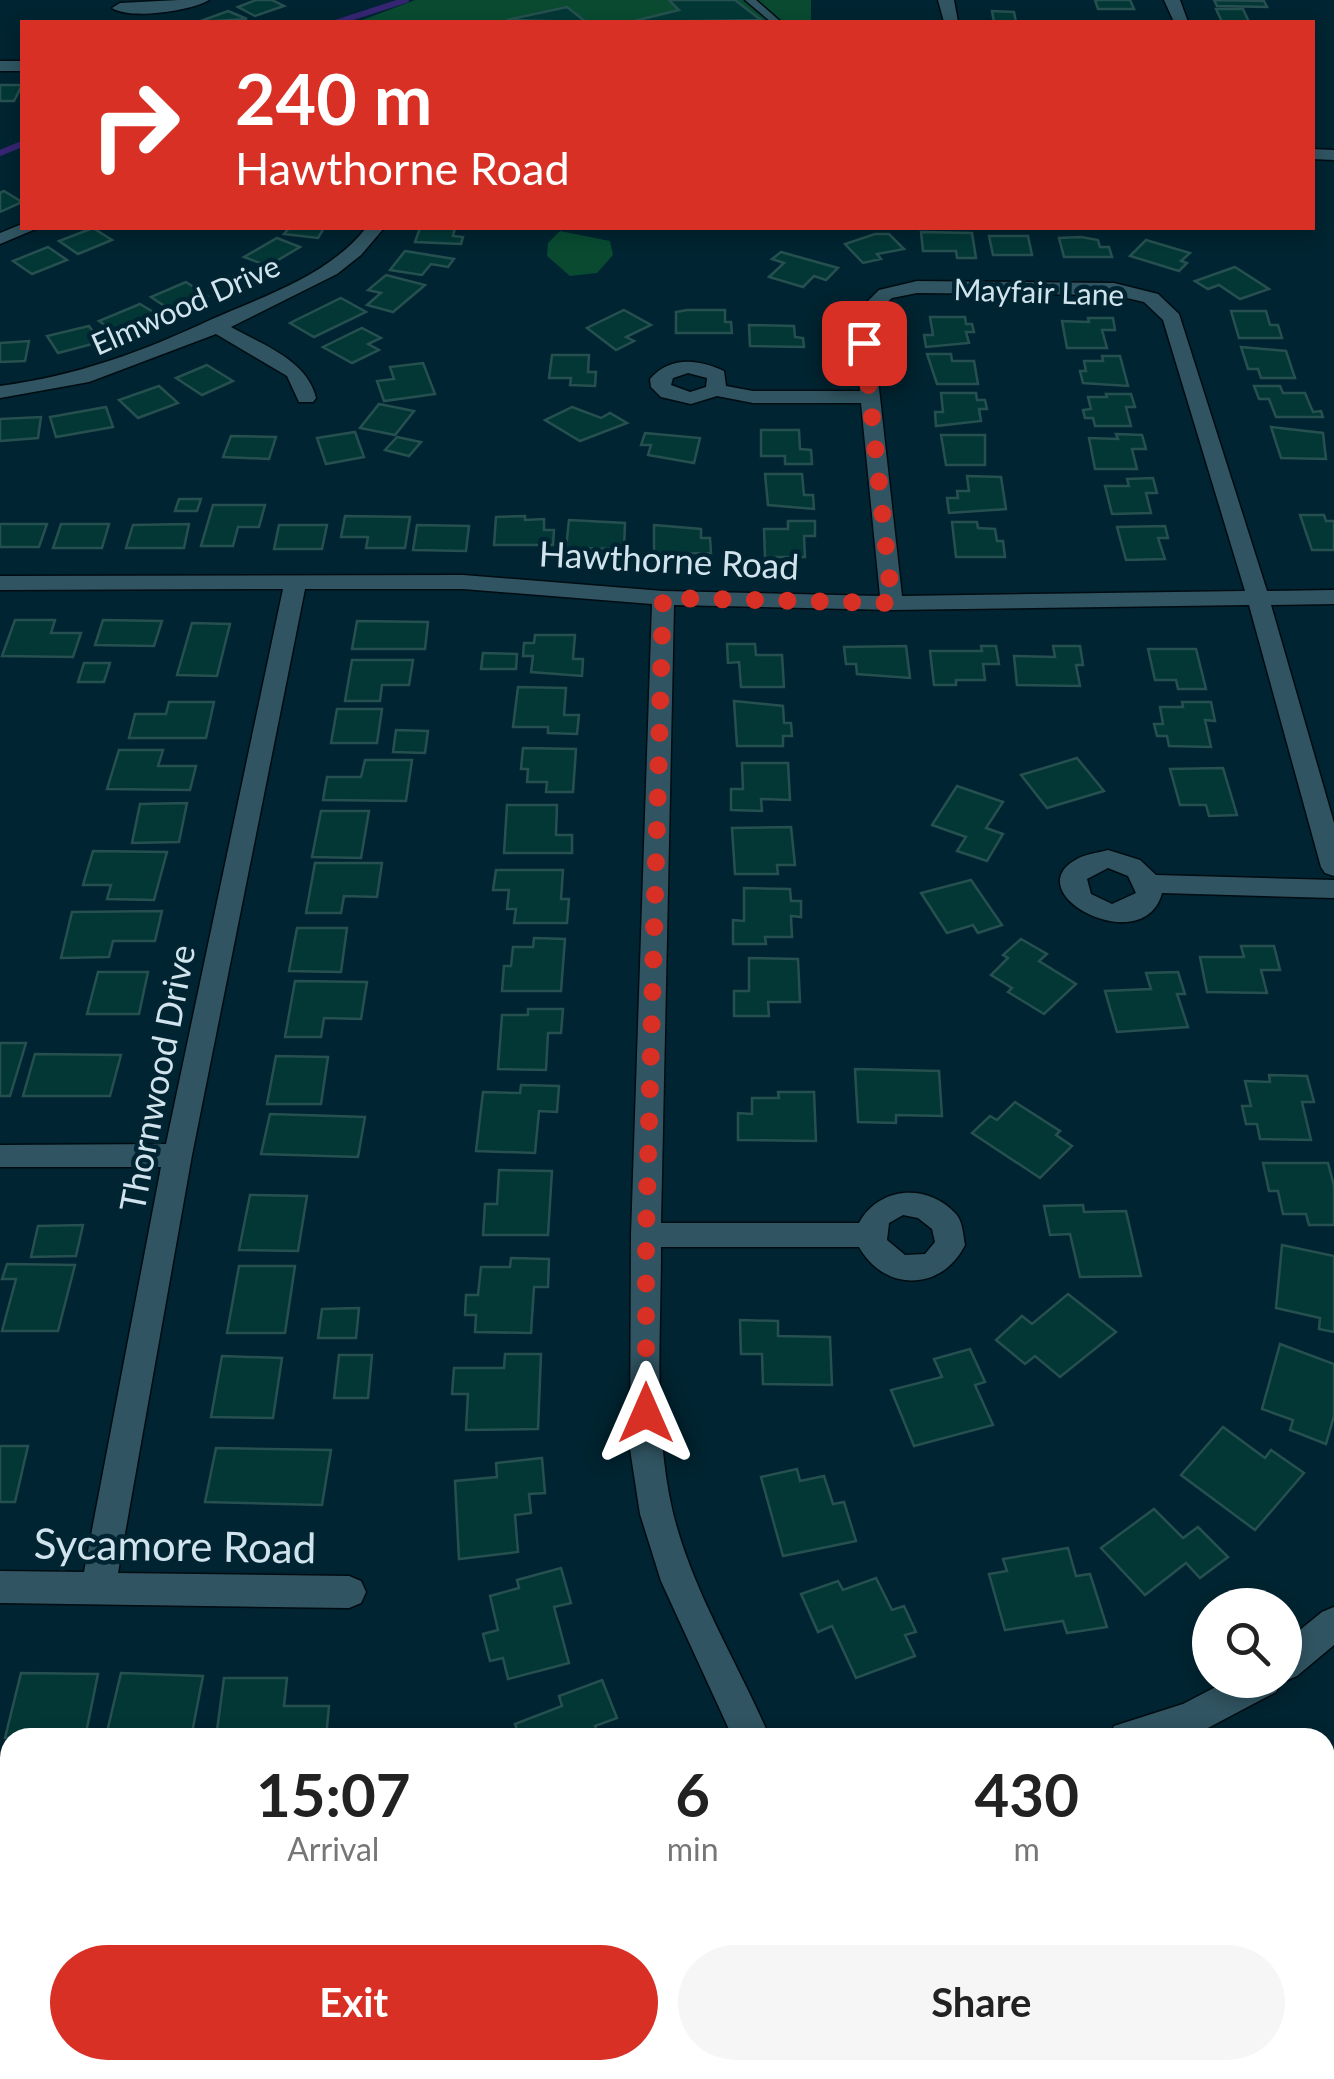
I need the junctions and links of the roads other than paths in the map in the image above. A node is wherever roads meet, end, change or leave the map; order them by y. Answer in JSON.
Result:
{"nodes":[{"id":1,"x":201,"y":0,"type":"edge"},
{"id":2,"x":750,"y":0,"type":"edge"},
{"id":3,"x":118,"y":10,"type":"edge"},
{"id":4,"x":774,"y":20,"type":"edge"},
{"id":5,"x":24,"y":230,"type":"edge"},
{"id":6,"x":373,"y":230,"type":"edge"},
{"id":7,"x":0,"y":239,"type":"edge"},
{"id":8,"x":216,"y":326,"type":"junction"},
{"id":9,"x":716,"y":390,"type":"dead end"},
{"id":10,"x":0,"y":392,"type":"edge"},
{"id":11,"x":869,"y":397,"type":"junction"},
{"id":12,"x":306,"y":398,"type":"dead end"},
{"id":13,"x":0,"y":583,"type":"edge"},
{"id":14,"x":295,"y":584,"type":"junction"},
{"id":15,"x":1334,"y":597,"type":"edge"},
{"id":16,"x":663,"y":598,"type":"junction"},
{"id":17,"x":1259,"y":601,"type":"junction"},
{"id":18,"x":892,"y":603,"type":"junction"},
{"id":19,"x":1334,"y":867,"type":"edge"},
{"id":20,"x":1150,"y":884,"type":"dead end"},
{"id":21,"x":1334,"y":889,"type":"edge"},
{"id":22,"x":178,"y":1155,"type":"junction"},
{"id":23,"x":0,"y":1156,"type":"edge"},
{"id":24,"x":646,"y":1235,"type":"junction"},
{"id":25,"x":869,"y":1235,"type":"dead end"},
{"id":26,"x":0,"y":1587,"type":"edge"},
{"id":27,"x":98,"y":1588,"type":"junction"},
{"id":28,"x":349,"y":1592,"type":"dead end"},
{"id":29,"x":1334,"y":1623,"type":"edge"},
{"id":30,"x":1302,"y":1650,"type":"edge"},
{"id":31,"x":1230,"y":1698,"type":"edge"},
{"id":32,"x":747,"y":1728,"type":"edge"},
{"id":33,"x":1161,"y":1728,"type":"edge"}],
"edges":[{"from":1,"to":3,"type":"street"},
{"from":2,"to":4,"type":"lane"},
{"from":5,"to":7,"type":"street"},
{"from":6,"to":8,"type":"street","name":"Elmwood Drive"},
{"from":8,"to":10,"type":"street","name":"Elmwood Drive"},
{"from":8,"to":12,"type":"street"},
{"from":9,"to":11,"type":"street"},
{"from":11,"to":17,"type":"street","name":"Mayfair Lane"},
{"from":11,"to":18,"type":"street","name":"Mayfair Lane"},
{"from":13,"to":14,"type":"street","name":"Hawthorne Road"},
{"from":14,"to":16,"type":"street","name":"Hawthorne Road"},
{"from":14,"to":22,"type":"street","name":"Thornwood Drive"},
{"from":15,"to":17,"type":"street","name":"Hawthorne Road"},
{"from":16,"to":18,"type":"street","name":"Hawthorne Road"},
{"from":16,"to":24,"type":"street"},
{"from":17,"to":18,"type":"street","name":"Hawthorne Road"},
{"from":17,"to":19,"type":"street","name":"Mayfair Lane"},
{"from":20,"to":21,"type":"street"},
{"from":22,"to":23,"type":"street"},
{"from":22,"to":27,"type":"street","name":"Thornwood Drive"},
{"from":24,"to":25,"type":"street"},
{"from":24,"to":32,"type":"street"},
{"from":26,"to":27,"type":"street","name":"Sycamore Road"},
{"from":27,"to":28,"type":"street","name":"Sycamore Road"},
{"from":29,"to":30,"type":"street"},
{"from":31,"to":33,"type":"street"}]}
